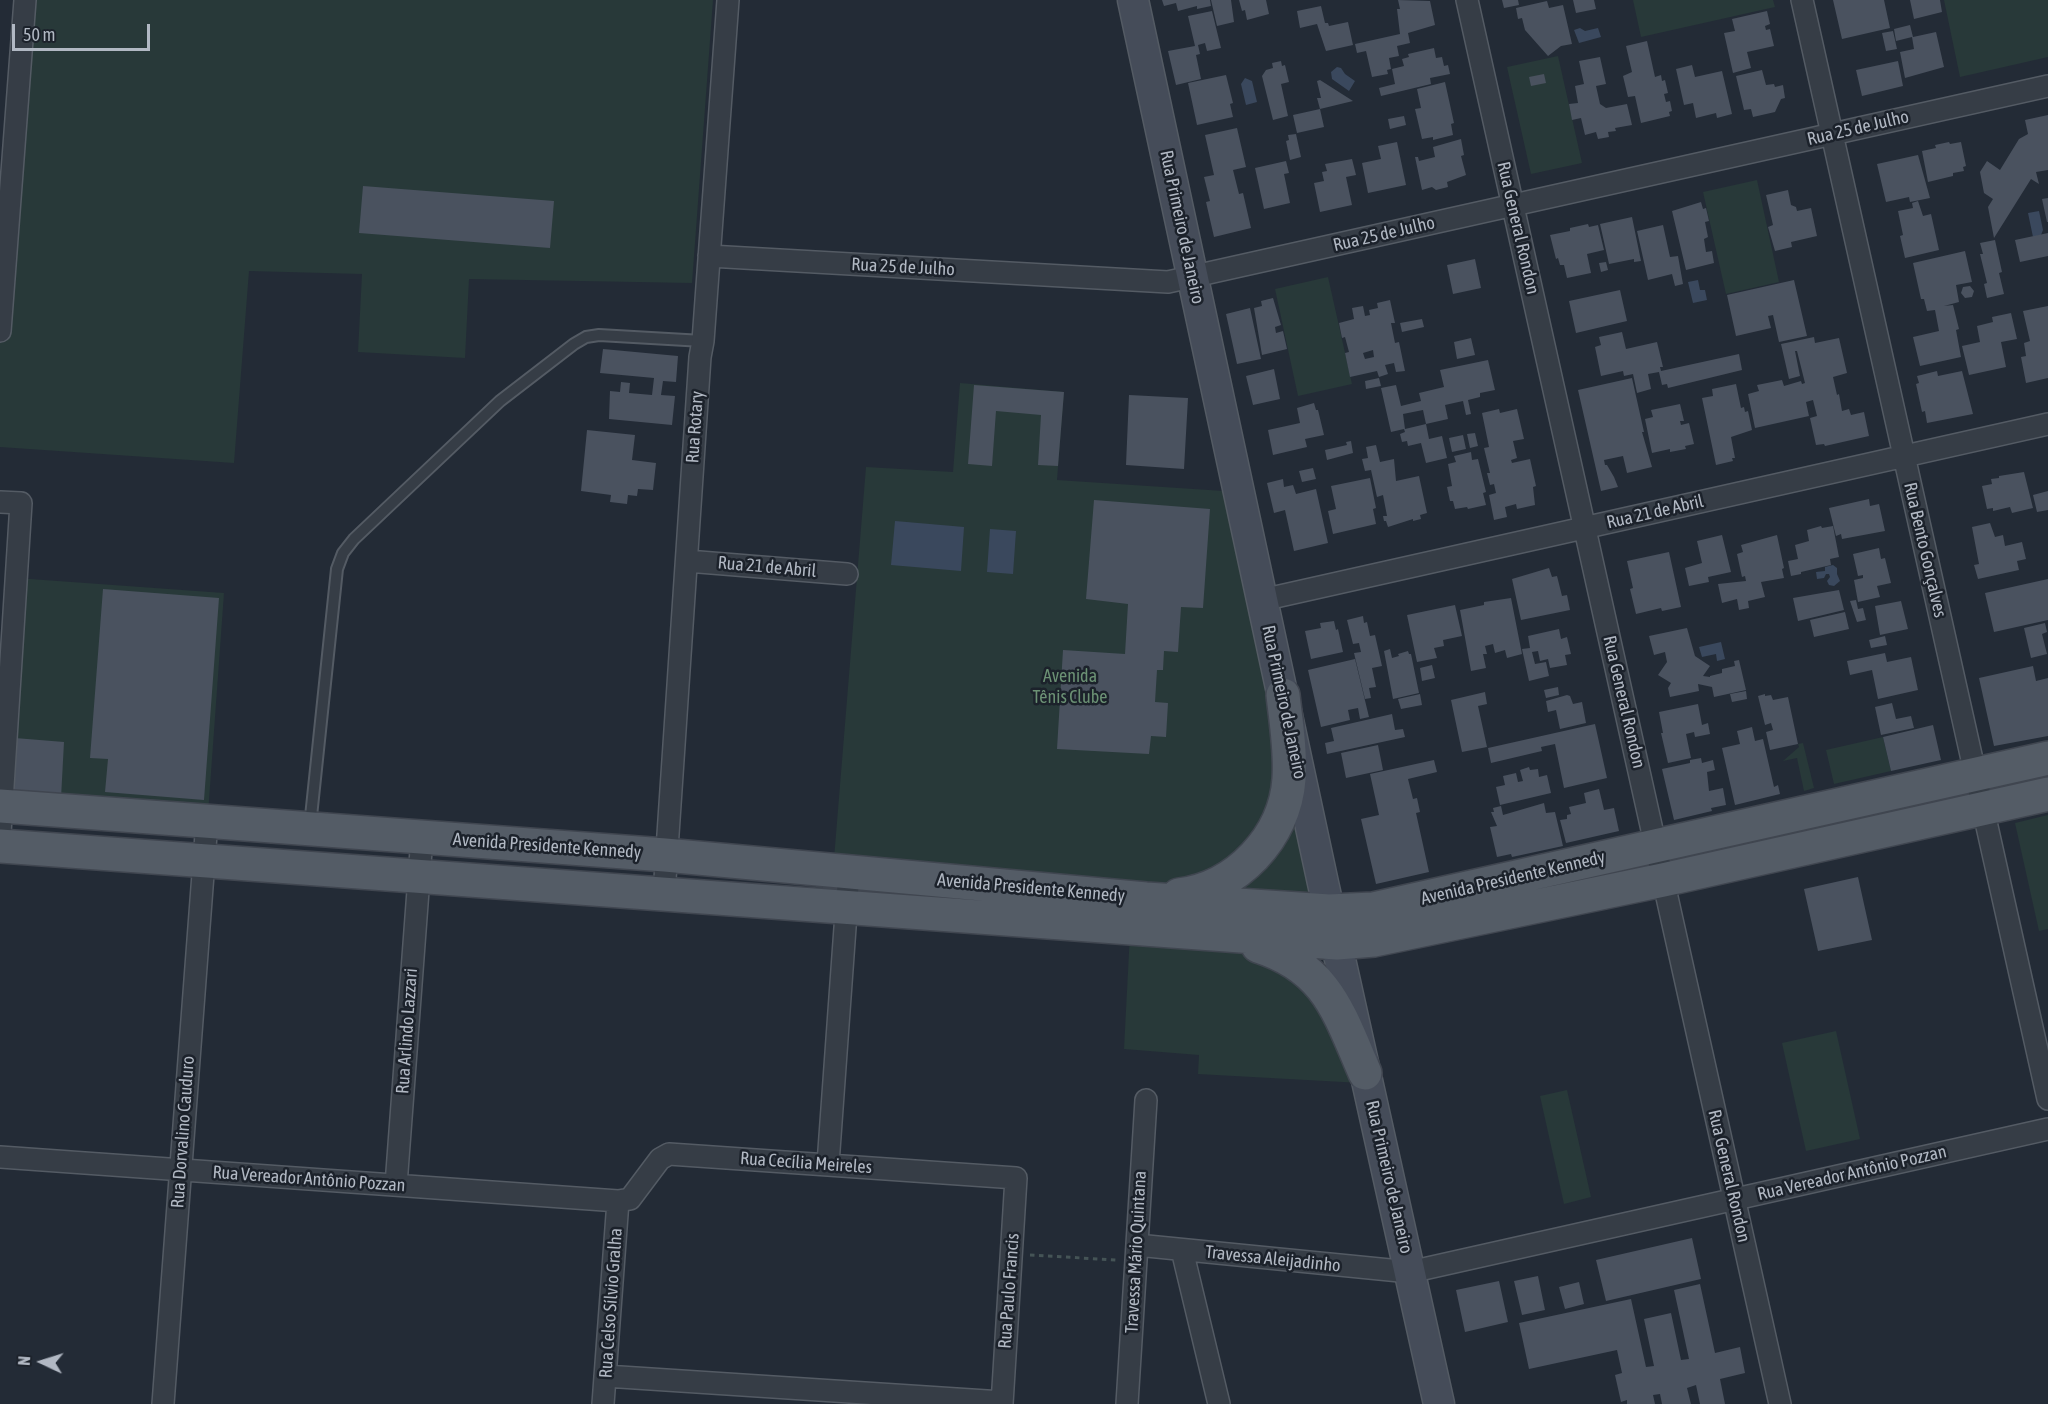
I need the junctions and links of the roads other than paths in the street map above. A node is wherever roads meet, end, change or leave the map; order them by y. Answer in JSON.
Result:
{"nodes":[{"id":1,"x":25,"y":0,"type":"edge"},
{"id":2,"x":728,"y":0,"type":"edge"},
{"id":3,"x":1133,"y":0,"type":"edge"},
{"id":4,"x":1467,"y":0,"type":"edge"},
{"id":5,"x":1802,"y":0,"type":"edge"},
{"id":6,"x":2048,"y":86,"type":"edge"},
{"id":7,"x":1832,"y":134,"type":"junction"},
{"id":8,"x":5,"y":200,"type":"edge"},
{"id":9,"x":1513,"y":205,"type":"junction"},
{"id":10,"x":709,"y":256,"type":"junction"},
{"id":11,"x":1193,"y":276,"type":"junction"},
{"id":12,"x":0,"y":331,"type":"edge"},
{"id":13,"x":703,"y":341,"type":"junction"},
{"id":14,"x":2048,"y":424,"type":"edge"},
{"id":15,"x":1904,"y":456,"type":"junction"},
{"id":16,"x":10,"y":502,"type":"edge"},
{"id":17,"x":1585,"y":528,"type":"junction"},
{"id":18,"x":687,"y":561,"type":"junction"},
{"id":19,"x":847,"y":574,"type":"dead end"},
{"id":20,"x":1262,"y":600,"type":"junction"},
{"id":21,"x":1283,"y":695,"type":"junction"},
{"id":22,"x":2048,"y":758,"type":"edge"},
{"id":23,"x":1975,"y":774,"type":"junction"},
{"id":24,"x":2048,"y":794,"type":"edge"},
{"id":25,"x":0,"y":806,"type":"edge"},
{"id":26,"x":1982,"y":809,"type":"junction"},
{"id":27,"x":207,"y":821,"type":"junction"},
{"id":28,"x":309,"y":829,"type":"junction"},
{"id":29,"x":0,"y":833,"type":"edge"},
{"id":30,"x":422,"y":837,"type":"junction"},
{"id":31,"x":0,"y":846,"type":"edge"},
{"id":32,"x":1656,"y":846,"type":"junction"},
{"id":33,"x":665,"y":855,"type":"junction"},
{"id":34,"x":204,"y":860,"type":"junction"},
{"id":35,"x":849,"y":872,"type":"junction"},
{"id":36,"x":418,"y":876,"type":"junction"},
{"id":37,"x":1663,"y":880,"type":"junction"},
{"id":38,"x":664,"y":894,"type":"junction"},
{"id":39,"x":1146,"y":898,"type":"junction"},
{"id":40,"x":846,"y":907,"type":"junction"},
{"id":41,"x":1329,"y":911,"type":"junction"},
{"id":42,"x":1164,"y":930,"type":"junction"},
{"id":43,"x":1336,"y":943,"type":"junction"},
{"id":44,"x":1365,"y":1073,"type":"junction"},
{"id":45,"x":2048,"y":1099,"type":"edge"},
{"id":46,"x":1146,"y":1100,"type":"dead end"},
{"id":47,"x":2048,"y":1129,"type":"edge"},
{"id":48,"x":0,"y":1157,"type":"edge"},
{"id":49,"x":828,"y":1164,"type":"junction"},
{"id":50,"x":180,"y":1170,"type":"junction"},
{"id":51,"x":1016,"y":1178,"type":"joint"},
{"id":52,"x":396,"y":1185,"type":"junction"},
{"id":53,"x":1735,"y":1200,"type":"junction"},
{"id":54,"x":618,"y":1201,"type":"junction"},
{"id":55,"x":1182,"y":1250,"type":"junction"},
{"id":56,"x":1136,"y":1253,"type":"junction"},
{"id":57,"x":1410,"y":1272,"type":"junction"},
{"id":58,"x":605,"y":1376,"type":"junction"},
{"id":59,"x":1002,"y":1403,"type":"edge"},
{"id":60,"x":163,"y":1404,"type":"edge"},
{"id":61,"x":603,"y":1404,"type":"edge"},
{"id":62,"x":1127,"y":1404,"type":"edge"},
{"id":63,"x":1219,"y":1404,"type":"edge"},
{"id":64,"x":1439,"y":1404,"type":"edge"},
{"id":65,"x":1780,"y":1404,"type":"edge"}],
"edges":[{"from":1,"to":8,"type":"street"},
{"from":2,"to":10,"type":"street","name":"Rua Rotary"},
{"from":3,"to":11,"type":"street","name":"Rua Primeiro de Janeiro"},
{"from":4,"to":9,"type":"street","name":"Rua General Rondon"},
{"from":5,"to":7,"type":"street","name":"Rua Bento Gonçalves"},
{"from":6,"to":7,"type":"street","name":"Rua 25 de Julho"},
{"from":7,"to":9,"type":"street","name":"Rua 25 de Julho"},
{"from":7,"to":15,"type":"street","name":"Rua Bento Gonçalves"},
{"from":8,"to":12,"type":"street"},
{"from":9,"to":11,"type":"street","name":"Rua 25 de Julho"},
{"from":9,"to":17,"type":"street","name":"Rua General Rondon"},
{"from":10,"to":11,"type":"street","name":"Rua 25 de Julho"},
{"from":10,"to":13,"type":"street","name":"Rua Rotary"},
{"from":11,"to":20,"type":"street","name":"Rua Primeiro de Janeiro"},
{"from":13,"to":18,"type":"street","name":"Rua Rotary"},
{"from":13,"to":28,"type":"lane"},
{"from":14,"to":15,"type":"street","name":"Rua 21 de Abril"},
{"from":15,"to":17,"type":"street","name":"Rua 21 de Abril"},
{"from":15,"to":23,"type":"street","name":"Rua Bento Gonçalves"},
{"from":16,"to":25,"type":"street"},
{"from":17,"to":20,"type":"street","name":"Rua 21 de Abril"},
{"from":17,"to":32,"type":"street","name":"Rua General Rondon"},
{"from":18,"to":19,"type":"street","name":"Rua 21 de Abril"},
{"from":18,"to":33,"type":"street","name":"Rua Rotary"},
{"from":20,"to":21,"type":"street","name":"Rua Primeiro de Janeiro"},
{"from":21,"to":39,"type":"main road"},
{"from":21,"to":41,"type":"street","name":"Rua Primeiro de Janeiro"},
{"from":22,"to":23,"type":"main road","name":"Avenida Presidente Kennedy"},
{"from":23,"to":26,"type":"street","name":"Rua Bento Gonçalves"},
{"from":23,"to":32,"type":"main road","name":"Avenida Presidente Kennedy"},
{"from":24,"to":26,"type":"main road","name":"Avenida Presidente Kennedy"},
{"from":25,"to":27,"type":"main road","name":"Avenida Presidente Kennedy"},
{"from":25,"to":29,"type":"street"},
{"from":26,"to":37,"type":"main road","name":"Avenida Presidente Kennedy"},
{"from":26,"to":45,"type":"street","name":"Rua Bento Gonçalves"},
{"from":27,"to":28,"type":"main road","name":"Avenida Presidente Kennedy"},
{"from":27,"to":34,"type":"street","name":"Rua Dorvalino Cauduro"},
{"from":28,"to":30,"type":"main road","name":"Avenida Presidente Kennedy"},
{"from":30,"to":33,"type":"main road","name":"Avenida Presidente Kennedy"},
{"from":30,"to":36,"type":"street","name":"Rua Arlindo Lazzari"},
{"from":31,"to":34,"type":"main road","name":"Avenida Presidente Kennedy"},
{"from":32,"to":37,"type":"street","name":"Rua General Rondon"},
{"from":32,"to":41,"type":"main road","name":"Avenida Presidente Kennedy"},
{"from":33,"to":35,"type":"main road","name":"Avenida Presidente Kennedy"},
{"from":33,"to":38,"type":"street","name":"Rua Rotary"},
{"from":34,"to":36,"type":"main road","name":"Avenida Presidente Kennedy"},
{"from":34,"to":50,"type":"street","name":"Rua Dorvalino Cauduro"},
{"from":35,"to":39,"type":"main road","name":"Avenida Presidente Kennedy"},
{"from":35,"to":40,"type":"street"},
{"from":36,"to":38,"type":"main road","name":"Avenida Presidente Kennedy"},
{"from":36,"to":52,"type":"street","name":"Rua Arlindo Lazzari"},
{"from":37,"to":43,"type":"main road","name":"Avenida Presidente Kennedy"},
{"from":37,"to":53,"type":"street","name":"Rua General Rondon"},
{"from":38,"to":40,"type":"main road","name":"Avenida Presidente Kennedy"},
{"from":39,"to":41,"type":"main road","name":"Avenida Presidente Kennedy"},
{"from":40,"to":42,"type":"main road","name":"Avenida Presidente Kennedy"},
{"from":40,"to":49,"type":"street"},
{"from":41,"to":43,"type":"street","name":"Rua Primeiro de Janeiro"},
{"from":42,"to":43,"type":"main road","name":"Avenida Presidente Kennedy"},
{"from":42,"to":44,"type":"main road"},
{"from":43,"to":44,"type":"street","name":"Rua Primeiro de Janeiro"},
{"from":44,"to":57,"type":"street","name":"Rua Primeiro de Janeiro"},
{"from":46,"to":56,"type":"street","name":"Travessa Mário Quintana"},
{"from":47,"to":53,"type":"street","name":"Rua Vereador Antônio Pozzan"},
{"from":48,"to":50,"type":"street","name":"Rua Vereador Antônio Pozzan"},
{"from":49,"to":51,"type":"street","name":"Rua Cecília Meireles"},
{"from":49,"to":54,"type":"street","name":"Rua Cecília Meireles"},
{"from":50,"to":52,"type":"street","name":"Rua Vereador Antônio Pozzan"},
{"from":50,"to":60,"type":"street","name":"Rua Dorvalino Cauduro"},
{"from":51,"to":59,"type":"street","name":"Rua Paulo Francis"},
{"from":52,"to":54,"type":"street","name":"Rua Vereador Antônio Pozzan"},
{"from":53,"to":57,"type":"street","name":"Rua Vereador Antônio Pozzan"},
{"from":53,"to":65,"type":"street","name":"Rua General Rondon"},
{"from":54,"to":58,"type":"street","name":"Rua Celso Sílvio Gralha"},
{"from":55,"to":56,"type":"street","name":"Travessa Aleijadinho"},
{"from":55,"to":57,"type":"street","name":"Travessa Aleijadinho"},
{"from":55,"to":63,"type":"street"},
{"from":56,"to":62,"type":"street","name":"Travessa Mário Quintana"},
{"from":57,"to":64,"type":"street","name":"Rua Primeiro de Janeiro"},
{"from":58,"to":59,"type":"street"},
{"from":58,"to":61,"type":"street","name":"Rua Celso Sílvio Gralha"}]}
